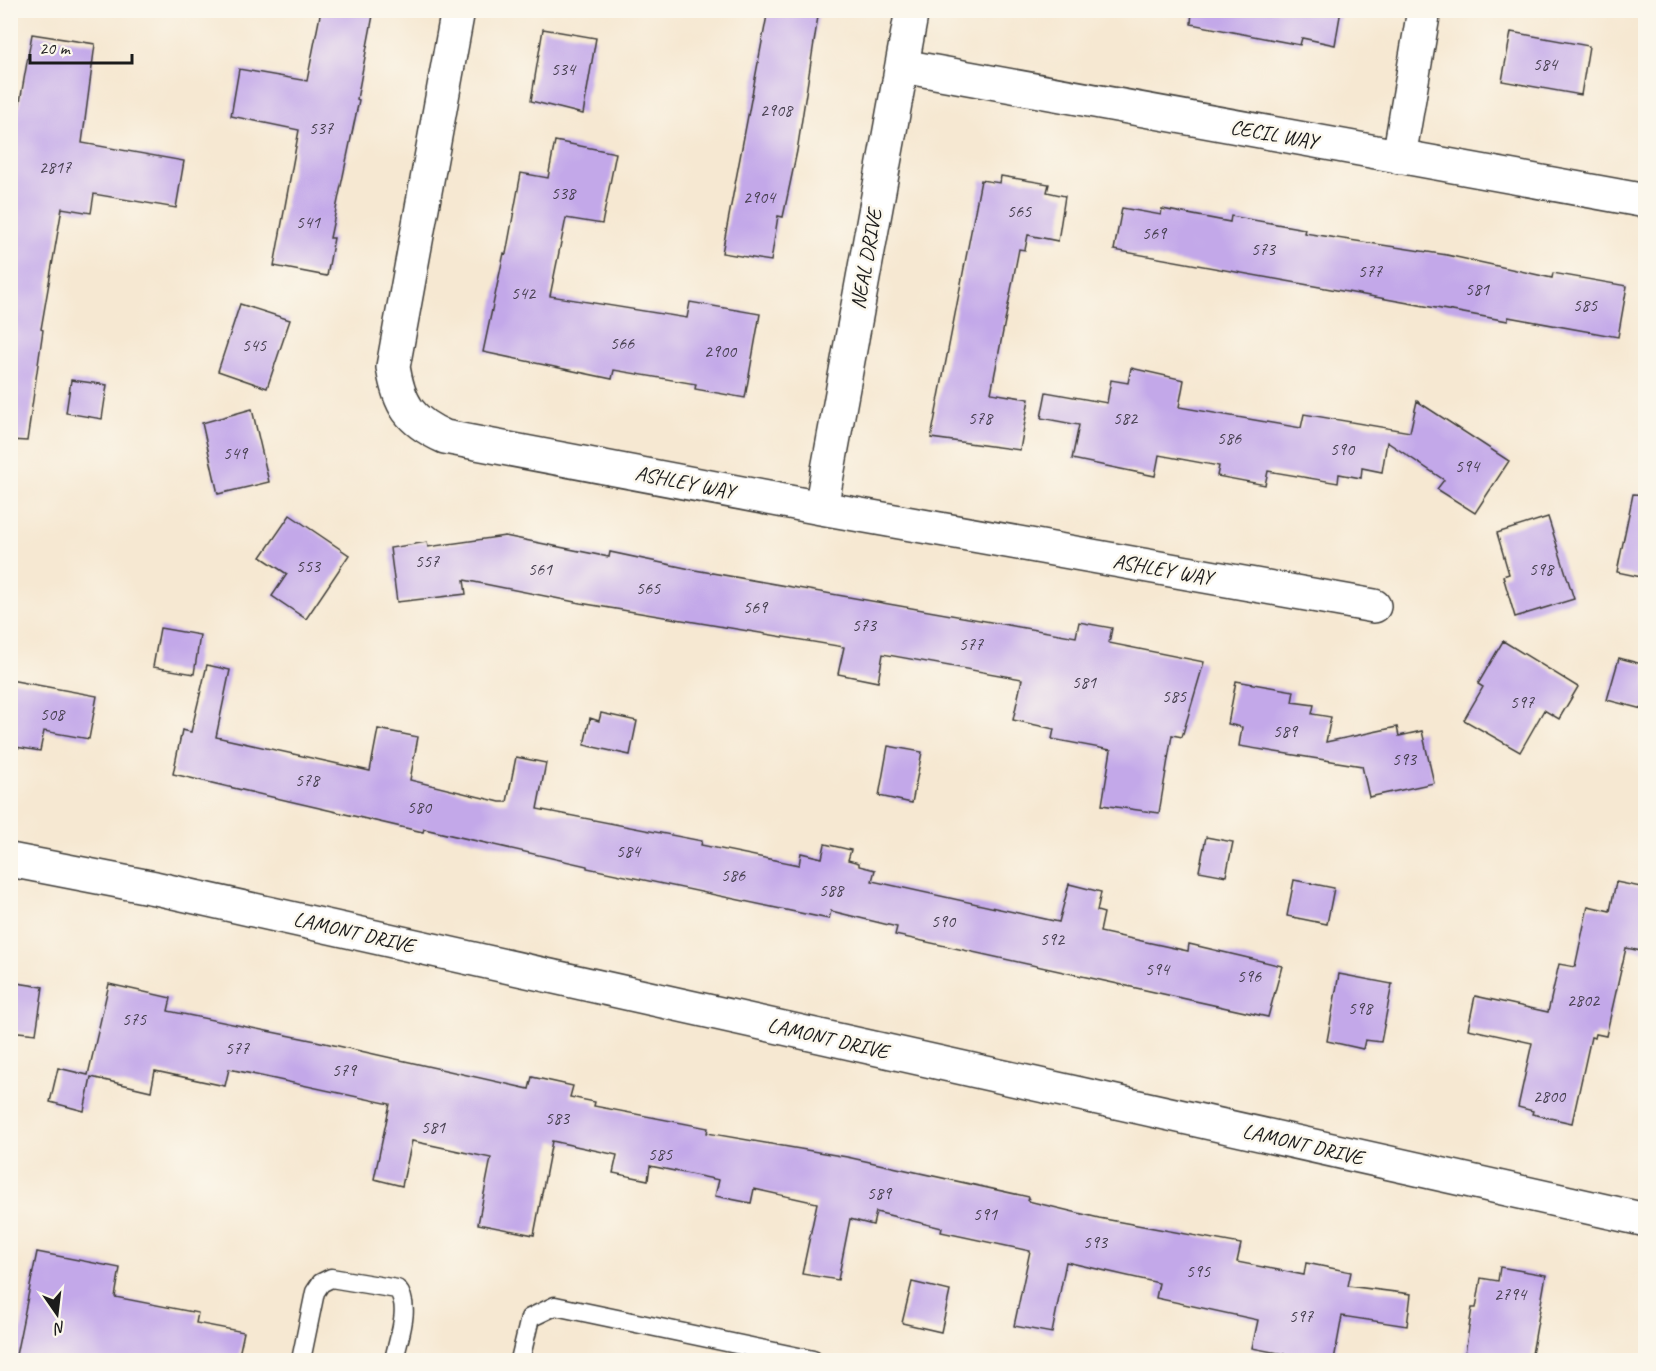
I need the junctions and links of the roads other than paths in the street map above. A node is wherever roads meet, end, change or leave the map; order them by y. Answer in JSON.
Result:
{"nodes":[{"id":1,"x":458,"y":10,"type":"edge"},
{"id":2,"x":912,"y":10,"type":"edge"},
{"id":3,"x":1424,"y":10,"type":"edge"},
{"id":4,"x":902,"y":66,"type":"junction"},
{"id":5,"x":1399,"y":157,"type":"junction"},
{"id":6,"x":1646,"y":201,"type":"edge"},
{"id":7,"x":821,"y":508,"type":"junction"},
{"id":8,"x":1374,"y":606,"type":"dead end"},
{"id":9,"x":10,"y":860,"type":"edge"},
{"id":10,"x":1646,"y":1220,"type":"edge"},
{"id":11,"x":301,"y":1360,"type":"edge"},
{"id":12,"x":394,"y":1360,"type":"edge"},
{"id":13,"x":520,"y":1360,"type":"edge"},
{"id":14,"x":813,"y":1360,"type":"edge"}],
"edges":[{"from":1,"to":7,"type":"street","name":"ASHLEY WAY"},
{"from":2,"to":4,"type":"street","name":"NEAL DRIVE"},
{"from":3,"to":5,"type":"street"},
{"from":4,"to":5,"type":"street","name":"CECIL WAY"},
{"from":4,"to":7,"type":"street","name":"NEAL DRIVE"},
{"from":5,"to":6,"type":"street","name":"CECIL WAY"},
{"from":7,"to":8,"type":"street","name":"ASHLEY WAY"},
{"from":9,"to":10,"type":"street","name":"LAMONT DRIVE"},
{"from":11,"to":12,"type":"lane"},
{"from":13,"to":14,"type":"lane"}]}
